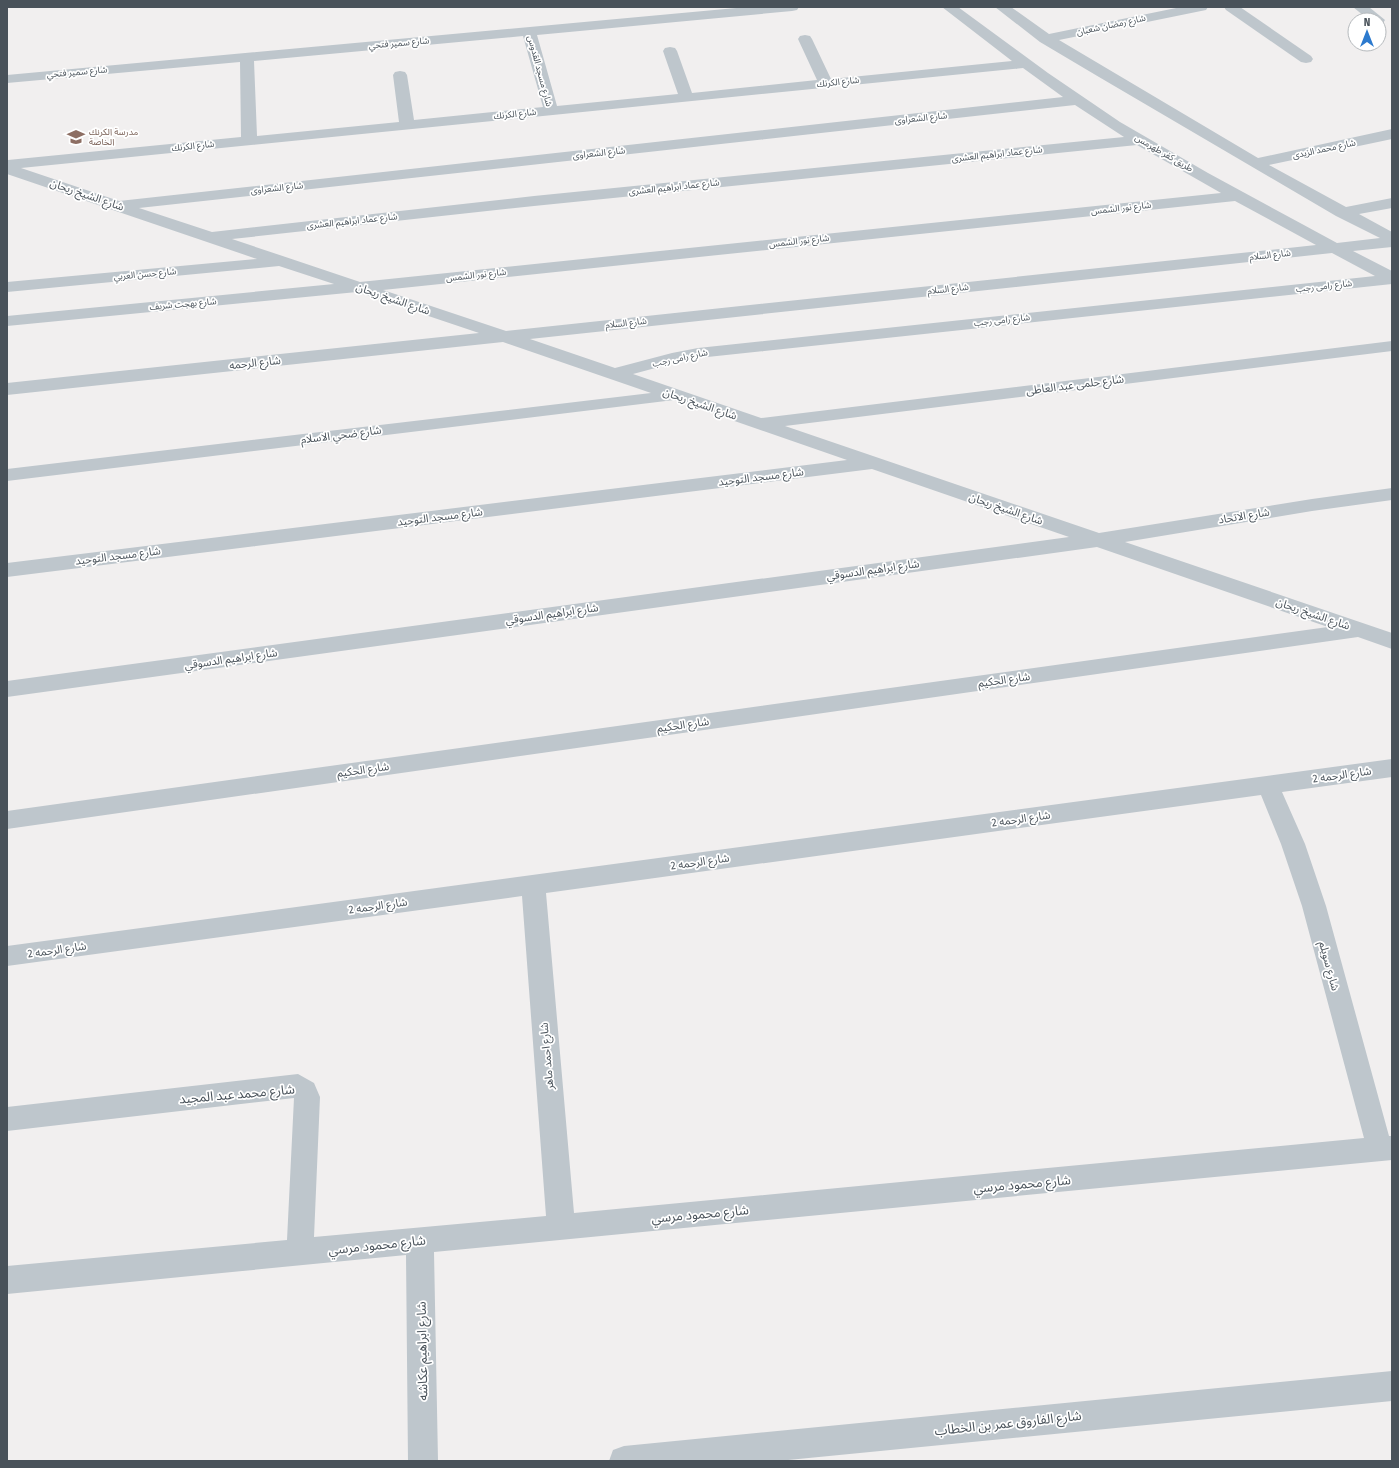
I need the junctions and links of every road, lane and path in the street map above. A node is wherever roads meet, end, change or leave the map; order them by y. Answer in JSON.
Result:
{"nodes":[{"id":1,"x":792,"y":7,"type":"edge"},
{"id":2,"x":949,"y":7,"type":"edge"},
{"id":3,"x":1002,"y":7,"type":"edge"},
{"id":4,"x":1201,"y":7,"type":"edge"},
{"id":5,"x":1231,"y":7,"type":"edge"},
{"id":6,"x":529,"y":31,"type":"junction"},
{"id":7,"x":805,"y":39,"type":"dead end"},
{"id":8,"x":1045,"y":39,"type":"junction"},
{"id":9,"x":670,"y":51,"type":"dead end"},
{"id":10,"x":247,"y":57,"type":"junction"},
{"id":11,"x":1306,"y":59,"type":"dead end"},
{"id":12,"x":1024,"y":64,"type":"junction"},
{"id":13,"x":400,"y":75,"type":"dead end"},
{"id":14,"x":7,"y":79,"type":"edge"},
{"id":15,"x":826,"y":83,"type":"junction"},
{"id":16,"x":686,"y":97,"type":"junction"},
{"id":17,"x":1079,"y":100,"type":"junction"},
{"id":18,"x":551,"y":111,"type":"junction"},
{"id":19,"x":407,"y":125,"type":"junction"},
{"id":20,"x":1392,"y":134,"type":"edge"},
{"id":21,"x":1140,"y":140,"type":"junction"},
{"id":22,"x":249,"y":141,"type":"junction"},
{"id":23,"x":1255,"y":163,"type":"junction"},
{"id":24,"x":7,"y":165,"type":"edge"},
{"id":25,"x":7,"y":169,"type":"edge"},
{"id":26,"x":44,"y":180,"type":"junction"},
{"id":27,"x":7,"y":183,"type":"edge"},
{"id":28,"x":1239,"y":196,"type":"junction"},
{"id":29,"x":1392,"y":202,"type":"edge"},
{"id":30,"x":119,"y":205,"type":"junction"},
{"id":31,"x":1342,"y":213,"type":"junction"},
{"id":32,"x":210,"y":237,"type":"junction"},
{"id":33,"x":1392,"y":238,"type":"edge"},
{"id":34,"x":1392,"y":242,"type":"edge"},
{"id":35,"x":1335,"y":248,"type":"junction"},
{"id":36,"x":284,"y":262,"type":"junction"},
{"id":37,"x":1392,"y":278,"type":"edge"},
{"id":38,"x":7,"y":286,"type":"edge"},
{"id":39,"x":359,"y":287,"type":"junction"},
{"id":40,"x":7,"y":321,"type":"edge"},
{"id":41,"x":504,"y":336,"type":"junction"},
{"id":42,"x":1392,"y":346,"type":"edge"},
{"id":43,"x":614,"y":374,"type":"junction"},
{"id":44,"x":7,"y":389,"type":"edge"},
{"id":45,"x":675,"y":396,"type":"junction"},
{"id":46,"x":759,"y":424,"type":"junction"},
{"id":47,"x":873,"y":463,"type":"junction"},
{"id":48,"x":7,"y":475,"type":"edge"},
{"id":49,"x":1392,"y":494,"type":"edge"},
{"id":50,"x":1097,"y":540,"type":"junction"},
{"id":51,"x":7,"y":570,"type":"edge"},
{"id":52,"x":1360,"y":630,"type":"junction"},
{"id":53,"x":1392,"y":641,"type":"edge"},
{"id":54,"x":7,"y":689,"type":"edge"},
{"id":55,"x":1392,"y":768,"type":"edge"},
{"id":56,"x":1268,"y":785,"type":"junction"},
{"id":57,"x":7,"y":820,"type":"edge"},
{"id":58,"x":533,"y":885,"type":"junction"},
{"id":59,"x":7,"y":956,"type":"edge"},
{"id":60,"x":7,"y":1120,"type":"edge"},
{"id":61,"x":1386,"y":1149,"type":"edge"},
{"id":62,"x":560,"y":1228,"type":"junction"},
{"id":63,"x":420,"y":1240,"type":"junction"},
{"id":64,"x":300,"y":1252,"type":"junction"},
{"id":65,"x":7,"y":1280,"type":"edge"},
{"id":66,"x":1392,"y":1386,"type":"edge"},
{"id":67,"x":423,"y":1461,"type":"edge"},
{"id":68,"x":624,"y":1461,"type":"edge"}],
"edges":[{"from":1,"to":6,"type":"street","name":"شارع سمير فتحي"},
{"from":2,"to":12,"type":"street","name":"طريق كفر طهرمس"},
{"from":3,"to":8,"type":"street"},
{"from":4,"to":8,"type":"street","name":"شارع رمضان شعبان"},
{"from":5,"to":11,"type":"street"},
{"from":6,"to":10,"type":"street","name":"شارع سمير فتحي"},
{"from":6,"to":18,"type":"street","name":"شارع مسجد القدوس"},
{"from":7,"to":15,"type":"street"},
{"from":8,"to":23,"type":"street"},
{"from":9,"to":16,"type":"street"},
{"from":10,"to":14,"type":"street","name":"شارع سمير فتحي"},
{"from":10,"to":22,"type":"street"},
{"from":12,"to":15,"type":"street","name":"شارع الكرنك"},
{"from":12,"to":17,"type":"street","name":"طريق كفر طهرمس"},
{"from":13,"to":19,"type":"street"},
{"from":15,"to":16,"type":"street","name":"شارع الكرنك"},
{"from":16,"to":18,"type":"street","name":"شارع الكرنك"},
{"from":17,"to":21,"type":"street","name":"طريق كفر طهرمس"},
{"from":17,"to":30,"type":"street","name":"شارع الشعراوى"},
{"from":18,"to":19,"type":"street","name":"شارع الكرنك"},
{"from":19,"to":22,"type":"street","name":"شارع الكرنك"},
{"from":20,"to":23,"type":"street","name":"شارع محمد الزيدى"},
{"from":21,"to":28,"type":"street","name":"طريق كفر طهرمس"},
{"from":21,"to":32,"type":"street","name":"شارع عماد ابراهيم العشرى"},
{"from":22,"to":24,"type":"street","name":"شارع الكرنك"},
{"from":23,"to":31,"type":"street"},
{"from":25,"to":26,"type":"street","name":"شارع الشيخ ريحان"},
{"from":26,"to":27,"type":"street"},
{"from":26,"to":30,"type":"street","name":"شارع الشيخ ريحان"},
{"from":28,"to":35,"type":"street","name":"طريق كفر طهرمس"},
{"from":28,"to":39,"type":"street","name":"شارع نور الشمس"},
{"from":29,"to":31,"type":"street"},
{"from":30,"to":32,"type":"street","name":"شارع الشيخ ريحان"},
{"from":31,"to":33,"type":"street"},
{"from":32,"to":36,"type":"street","name":"شارع الشيخ ريحان"},
{"from":34,"to":35,"type":"street","name":"شارع السلام"},
{"from":35,"to":37,"type":"street","name":"طريق كفر طهرمس"},
{"from":35,"to":41,"type":"street","name":"شارع السلام"},
{"from":36,"to":38,"type":"street","name":"شارع حسن العربي"},
{"from":36,"to":39,"type":"street","name":"شارع الشيخ ريحان"},
{"from":37,"to":43,"type":"street","name":"شارع رامى رجب"},
{"from":39,"to":40,"type":"street","name":"شارع بهجت شريف"},
{"from":39,"to":41,"type":"street","name":"شارع الشيخ ريحان"},
{"from":41,"to":43,"type":"street","name":"شارع الشيخ ريحان"},
{"from":41,"to":44,"type":"street","name":"شارع الرحمه"},
{"from":42,"to":46,"type":"street","name":"شارع حلمى عبد العاطى"},
{"from":43,"to":45,"type":"street","name":"شارع الشيخ ريحان"},
{"from":45,"to":46,"type":"street","name":"شارع الشيخ ريحان"},
{"from":45,"to":48,"type":"street","name":"شارع ضحي الاسلام"},
{"from":46,"to":47,"type":"street","name":"شارع الشيخ ريحان"},
{"from":47,"to":50,"type":"street","name":"شارع الشيخ ريحان"},
{"from":47,"to":51,"type":"street","name":"شارع مسجد التوحيد"},
{"from":49,"to":50,"type":"street","name":"شارع الاتحاد"},
{"from":50,"to":52,"type":"street","name":"شارع الشيخ ريحان"},
{"from":50,"to":54,"type":"street","name":"شارع ابراهيم الدسوقي"},
{"from":52,"to":53,"type":"street","name":"شارع الشيخ ريحان"},
{"from":52,"to":57,"type":"street","name":"شارع الحكيم"},
{"from":55,"to":56,"type":"street","name":"شارع الرحمه 2"},
{"from":56,"to":58,"type":"street","name":"شارع الرحمه 2"},
{"from":56,"to":61,"type":"street","name":"شارع سويلم"},
{"from":58,"to":59,"type":"street","name":"شارع الرحمه 2"},
{"from":58,"to":62,"type":"street","name":"شارع احمد ماهر"},
{"from":60,"to":64,"type":"street","name":"شارع محمد عبد المجيد"},
{"from":61,"to":62,"type":"street","name":"شارع محمود مرسي"},
{"from":62,"to":63,"type":"street","name":"شارع محمود مرسي"},
{"from":63,"to":64,"type":"street","name":"شارع محمود مرسي"},
{"from":63,"to":67,"type":"street","name":"شارع ابراهيم عكاشه"},
{"from":64,"to":65,"type":"street","name":"شارع محمود مرسي"},
{"from":66,"to":68,"type":"street","name":"شارع الفاروق عمر بن الخطاب"}]}
